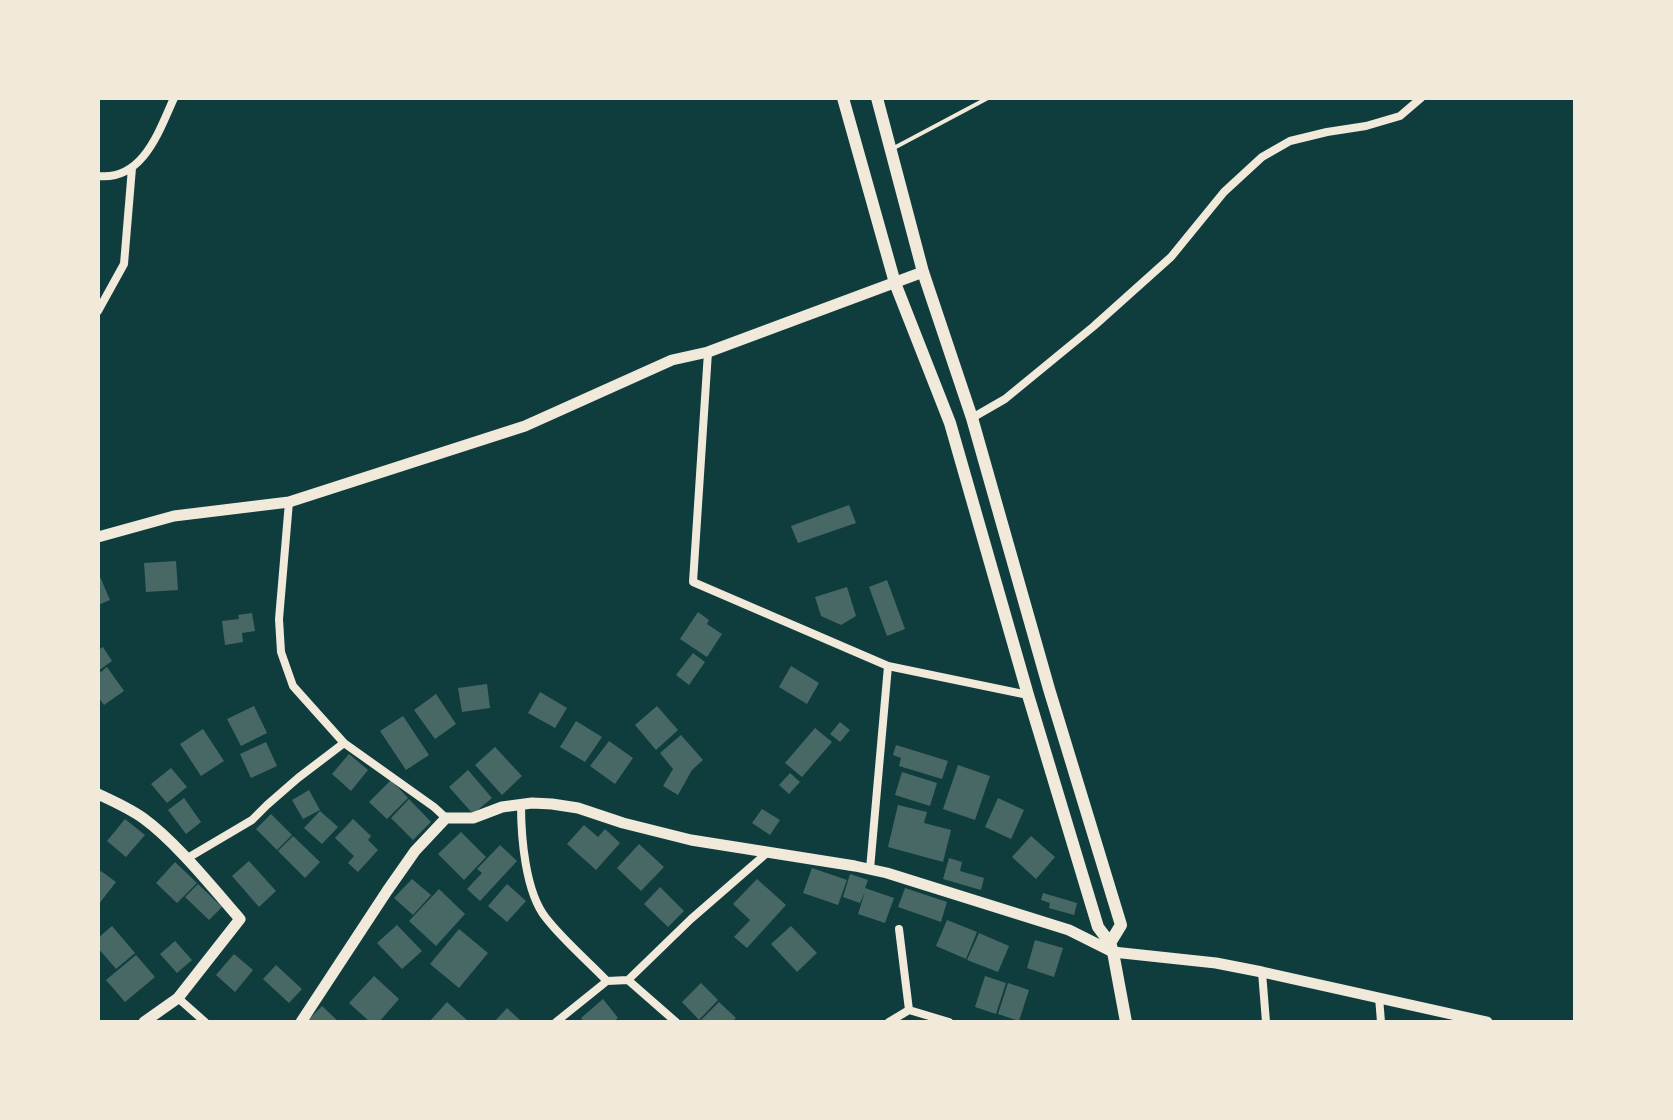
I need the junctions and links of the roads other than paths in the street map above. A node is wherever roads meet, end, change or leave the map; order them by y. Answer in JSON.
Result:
{"nodes":[{"id":1,"x":174,"y":98,"type":"edge"},
{"id":2,"x":843,"y":98,"type":"edge"},
{"id":3,"x":877,"y":98,"type":"edge"},
{"id":4,"x":988,"y":98,"type":"edge"},
{"id":5,"x":1421,"y":98,"type":"edge"},
{"id":6,"x":890,"y":150,"type":"junction"},
{"id":7,"x":132,"y":168,"type":"junction"},
{"id":8,"x":98,"y":176,"type":"edge"},
{"id":9,"x":923,"y":272,"type":"junction"},
{"id":10,"x":895,"y":283,"type":"junction"},
{"id":11,"x":98,"y":311,"type":"edge"},
{"id":12,"x":708,"y":352,"type":"junction"},
{"id":13,"x":972,"y":418,"type":"junction"},
{"id":14,"x":289,"y":502,"type":"junction"},
{"id":15,"x":98,"y":537,"type":"edge"},
{"id":16,"x":888,"y":666,"type":"junction"},
{"id":17,"x":1028,"y":695,"type":"junction"},
{"id":18,"x":344,"y":743,"type":"junction"},
{"id":19,"x":98,"y":794,"type":"edge"},
{"id":20,"x":521,"y":804,"type":"junction"},
{"id":21,"x":446,"y":818,"type":"junction"},
{"id":22,"x":768,"y":852,"type":"junction"},
{"id":23,"x":186,"y":859,"type":"junction"},
{"id":24,"x":870,"y":869,"type":"junction"},
{"id":25,"x":899,"y":929,"type":"dead end"},
{"id":26,"x":1112,"y":948,"type":"junction"},
{"id":27,"x":1262,"y":972,"type":"junction"},
{"id":28,"x":628,"y":980,"type":"junction"},
{"id":29,"x":607,"y":981,"type":"junction"},
{"id":30,"x":1379,"y":997,"type":"junction"},
{"id":31,"x":178,"y":998,"type":"junction"},
{"id":32,"x":909,"y":1010,"type":"junction"},
{"id":33,"x":144,"y":1022,"type":"edge"},
{"id":34,"x":205,"y":1022,"type":"edge"},
{"id":35,"x":301,"y":1022,"type":"edge"},
{"id":36,"x":556,"y":1022,"type":"edge"},
{"id":37,"x":676,"y":1022,"type":"edge"},
{"id":38,"x":889,"y":1022,"type":"edge"},
{"id":39,"x":949,"y":1022,"type":"edge"},
{"id":40,"x":1126,"y":1022,"type":"edge"},
{"id":41,"x":1266,"y":1022,"type":"edge"},
{"id":42,"x":1381,"y":1022,"type":"edge"},
{"id":43,"x":1487,"y":1022,"type":"edge"}],
"edges":[{"from":1,"to":7,"type":"street"},
{"from":2,"to":10,"type":"main road"},
{"from":3,"to":6,"type":"main road"},
{"from":4,"to":6,"type":"lane"},
{"from":5,"to":13,"type":"street"},
{"from":6,"to":9,"type":"main road"},
{"from":7,"to":8,"type":"street"},
{"from":7,"to":11,"type":"street"},
{"from":9,"to":10,"type":"street"},
{"from":9,"to":13,"type":"main road"},
{"from":10,"to":12,"type":"street"},
{"from":10,"to":17,"type":"main road"},
{"from":12,"to":14,"type":"street"},
{"from":12,"to":16,"type":"street"},
{"from":13,"to":26,"type":"main road"},
{"from":14,"to":15,"type":"street"},
{"from":14,"to":18,"type":"street"},
{"from":16,"to":17,"type":"street"},
{"from":16,"to":24,"type":"street"},
{"from":17,"to":26,"type":"main road"},
{"from":18,"to":21,"type":"street"},
{"from":18,"to":23,"type":"street"},
{"from":19,"to":23,"type":"street"},
{"from":20,"to":21,"type":"street"},
{"from":20,"to":22,"type":"street"},
{"from":20,"to":29,"type":"street"},
{"from":21,"to":35,"type":"street"},
{"from":22,"to":24,"type":"street"},
{"from":22,"to":28,"type":"street"},
{"from":23,"to":31,"type":"street"},
{"from":24,"to":26,"type":"street"},
{"from":25,"to":32,"type":"street"},
{"from":26,"to":27,"type":"street"},
{"from":26,"to":40,"type":"main road"},
{"from":27,"to":30,"type":"street"},
{"from":27,"to":41,"type":"street"},
{"from":28,"to":29,"type":"street"},
{"from":28,"to":37,"type":"street"},
{"from":29,"to":36,"type":"street"},
{"from":30,"to":42,"type":"street"},
{"from":30,"to":43,"type":"street"},
{"from":31,"to":33,"type":"street"},
{"from":31,"to":34,"type":"street"},
{"from":32,"to":38,"type":"street"},
{"from":32,"to":39,"type":"street"}]}
